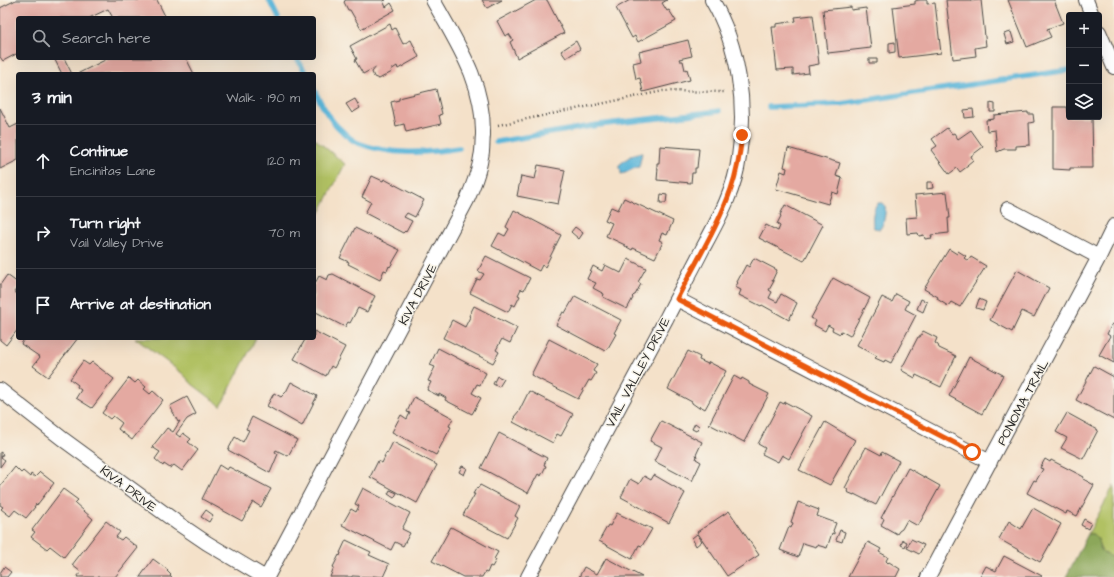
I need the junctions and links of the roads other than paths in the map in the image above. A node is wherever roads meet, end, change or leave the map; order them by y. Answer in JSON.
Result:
{"nodes":[{"id":1,"x":433,"y":0,"type":"edge"},
{"id":2,"x":1086,"y":0,"type":"edge"},
{"id":3,"x":717,"y":2,"type":"edge"},
{"id":4,"x":1091,"y":12,"type":"edge"},
{"id":5,"x":1102,"y":39,"type":"edge"},
{"id":6,"x":1114,"y":67,"type":"edge"},
{"id":7,"x":1008,"y":209,"type":"dead end"},
{"id":8,"x":1114,"y":226,"type":"edge"},
{"id":9,"x":1099,"y":257,"type":"junction"},
{"id":10,"x":677,"y":299,"type":"junction"},
{"id":11,"x":0,"y":390,"type":"edge"},
{"id":12,"x":990,"y":462,"type":"junction"},
{"id":13,"x":264,"y":577,"type":"edge"},
{"id":14,"x":267,"y":577,"type":"edge"},
{"id":15,"x":528,"y":577,"type":"edge"},
{"id":16,"x":928,"y":577,"type":"edge"}],
"edges":[{"from":1,"to":14,"type":"street","name":"KIVA DRIVE"},
{"from":2,"to":4,"type":"street"},
{"from":3,"to":10,"type":"street","name":"VAIL VALLEY DRIVE"},
{"from":5,"to":6,"type":"street"},
{"from":7,"to":9,"type":"street"},
{"from":8,"to":9,"type":"street","name":"PONOMA TRAIL"},
{"from":9,"to":12,"type":"street","name":"PONOMA TRAIL"},
{"from":10,"to":12,"type":"street"},
{"from":10,"to":15,"type":"street","name":"VAIL VALLEY DRIVE"},
{"from":11,"to":13,"type":"street","name":"KIVA DRIVE"},
{"from":12,"to":16,"type":"street","name":"PONOMA TRAIL"}]}
